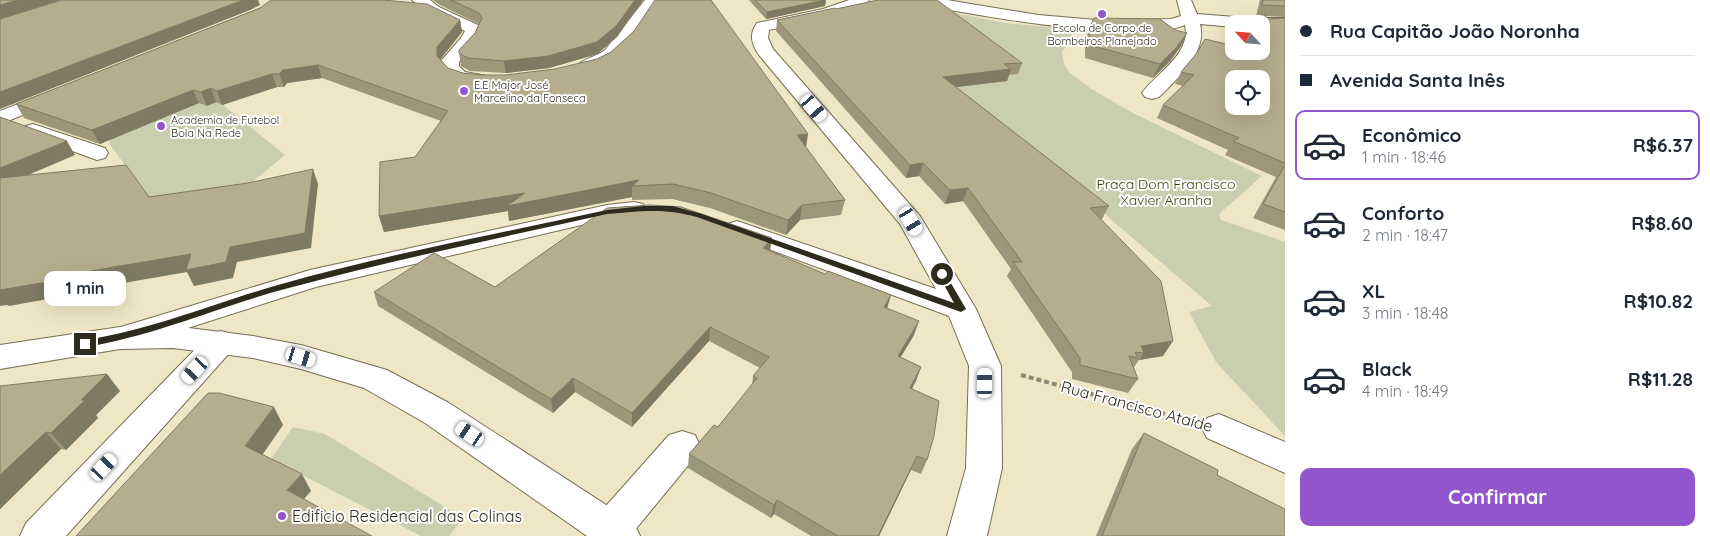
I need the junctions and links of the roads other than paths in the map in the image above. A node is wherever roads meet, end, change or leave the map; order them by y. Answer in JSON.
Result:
{"nodes":[{"id":1,"x":653,"y":0,"type":"edge"},
{"id":2,"x":861,"y":0,"type":"edge"},
{"id":3,"x":920,"y":0,"type":"edge"},
{"id":4,"x":1184,"y":0,"type":"edge"},
{"id":5,"x":420,"y":6,"type":"edge"},
{"id":6,"x":1190,"y":18,"type":"junction"},
{"id":7,"x":1285,"y":22,"type":"edge"},
{"id":8,"x":566,"y":72,"type":"edge"},
{"id":9,"x":500,"y":81,"type":"edge"},
{"id":10,"x":74,"y":88,"type":"edge"},
{"id":11,"x":1152,"y":93,"type":"dead end"},
{"id":12,"x":0,"y":118,"type":"edge"},
{"id":13,"x":97,"y":153,"type":"dead end"},
{"id":14,"x":662,"y":208,"type":"edge"},
{"id":15,"x":718,"y":222,"type":"edge"},
{"id":16,"x":961,"y":309,"type":"junction"},
{"id":17,"x":120,"y":338,"type":"junction"},
{"id":18,"x":221,"y":342,"type":"junction"},
{"id":19,"x":0,"y":357,"type":"edge"},
{"id":20,"x":1219,"y":428,"type":"road end"},
{"id":21,"x":682,"y":446,"type":"dead end"},
{"id":22,"x":1285,"y":458,"type":"edge"},
{"id":23,"x":616,"y":533,"type":"edge"},
{"id":24,"x":40,"y":536,"type":"edge"},
{"id":25,"x":967,"y":536,"type":"edge"}],
"edges":[{"from":1,"to":8,"type":"street"},
{"from":2,"to":16,"type":"street"},
{"from":3,"to":6,"type":"street"},
{"from":4,"to":6,"type":"street"},
{"from":5,"to":9,"type":"street"},
{"from":6,"to":7,"type":"street"},
{"from":6,"to":11,"type":"street"},
{"from":10,"to":12,"type":"street"},
{"from":12,"to":13,"type":"street"},
{"from":14,"to":17,"type":"street"},
{"from":15,"to":16,"type":"street"},
{"from":16,"to":25,"type":"street"},
{"from":17,"to":18,"type":"street"},
{"from":17,"to":19,"type":"street"},
{"from":18,"to":23,"type":"street"},
{"from":18,"to":24,"type":"street"},
{"from":20,"to":22,"type":"street","name":"Rua Francisco Ataíde"},
{"from":21,"to":23,"type":"street"}]}
